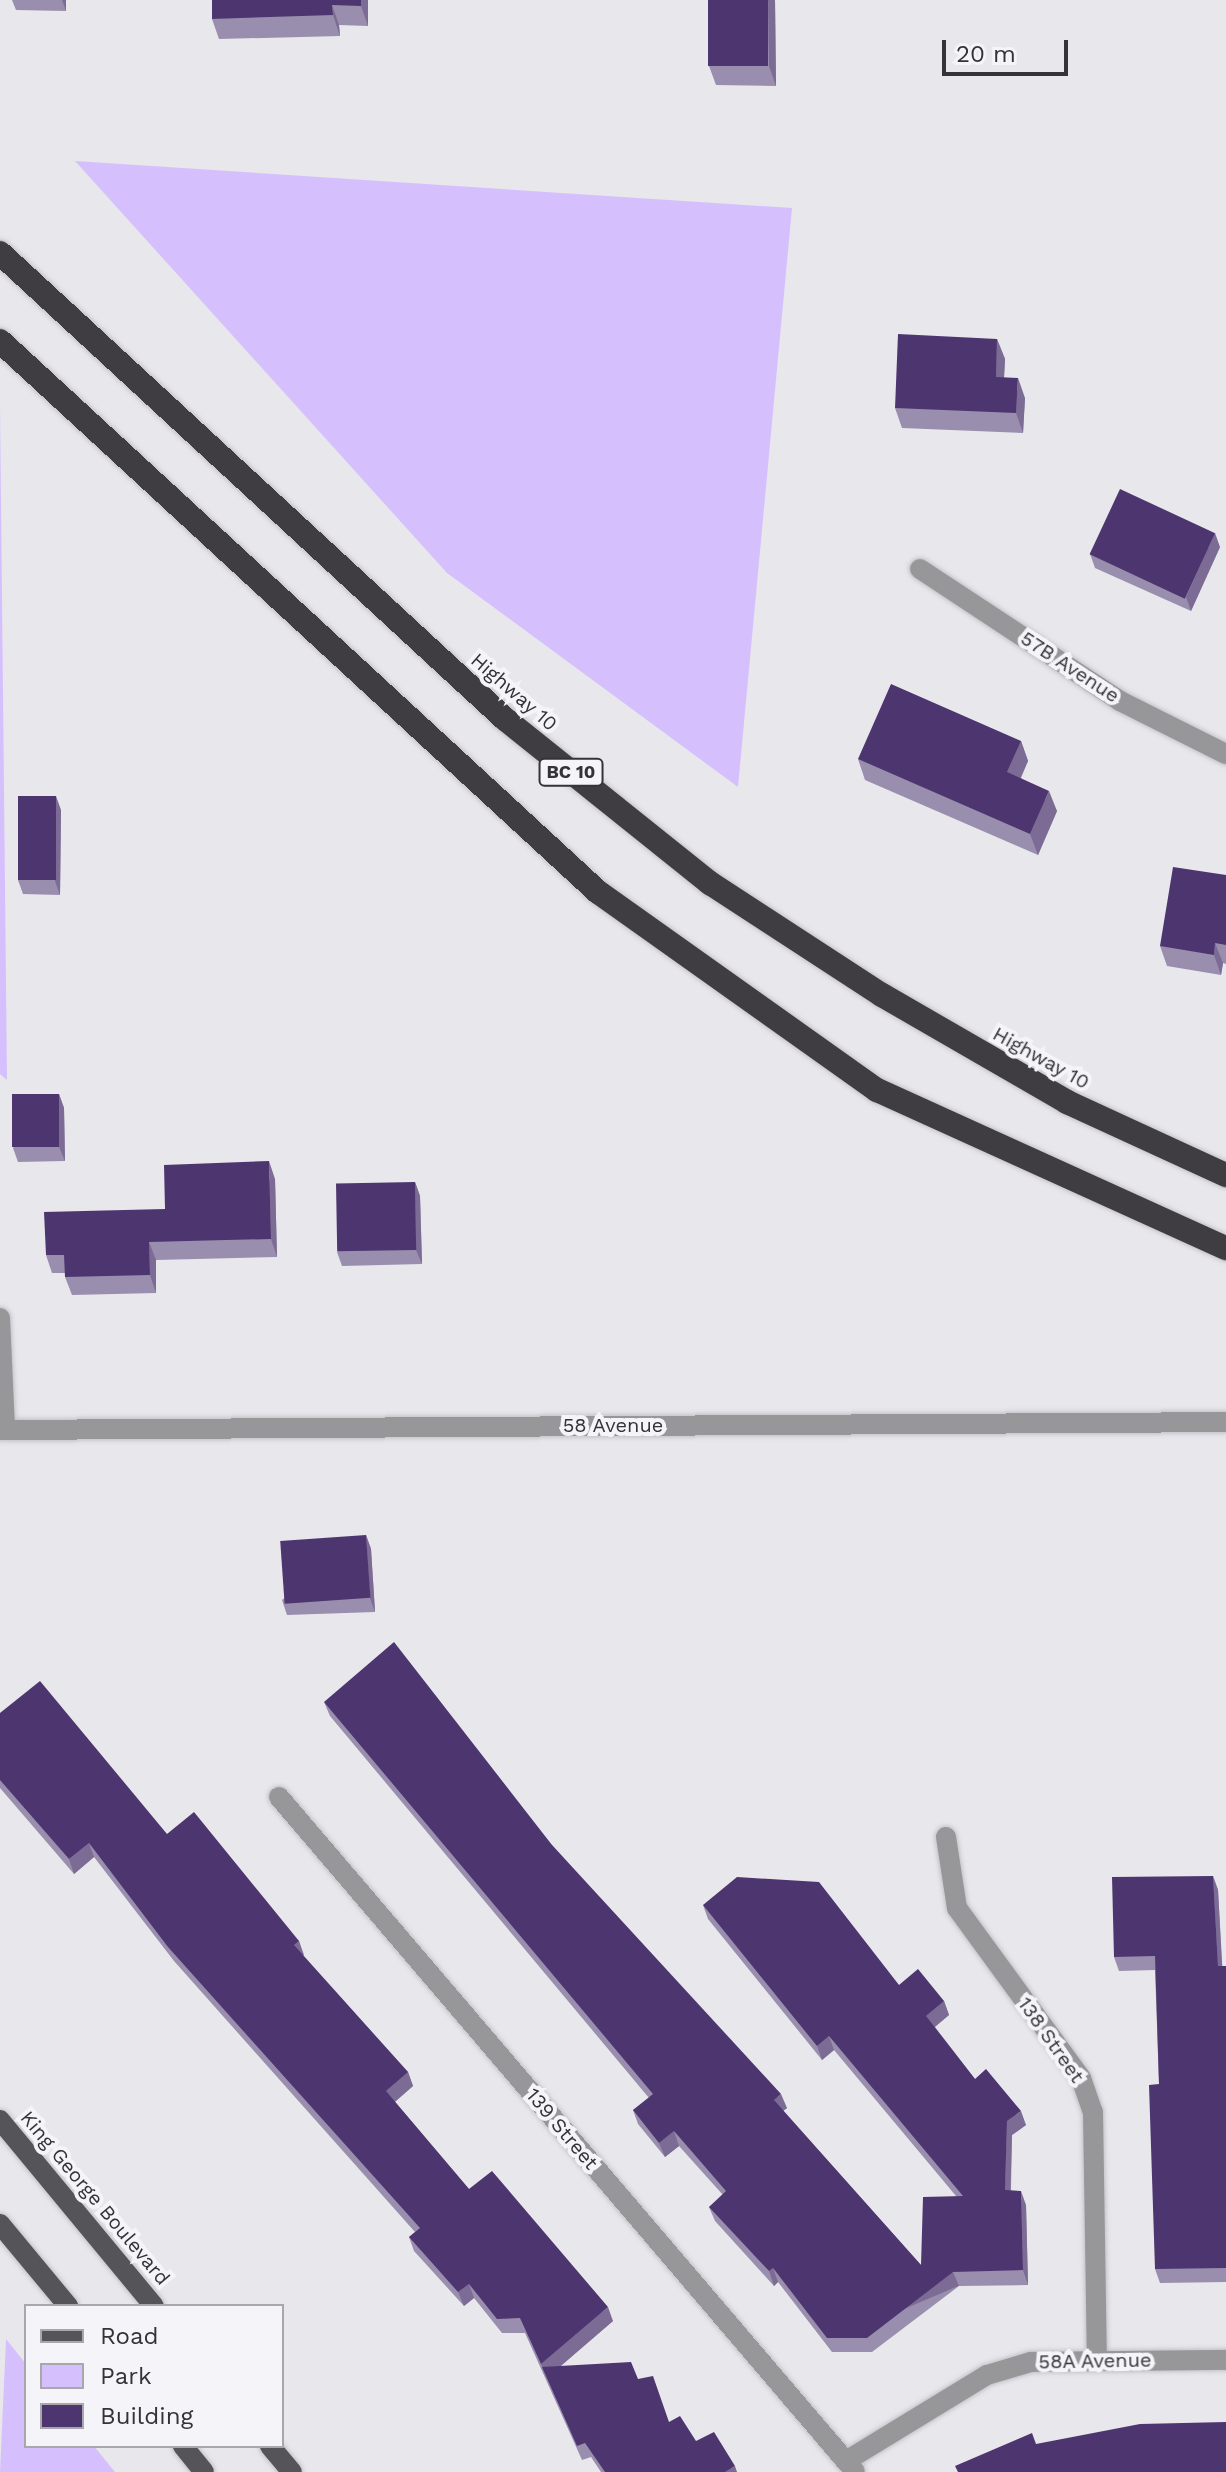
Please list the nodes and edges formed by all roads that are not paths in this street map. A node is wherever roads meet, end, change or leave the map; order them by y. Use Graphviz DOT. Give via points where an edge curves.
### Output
graph roads {
  1 [pos="0,253"];
  2 [pos="0,341"];
  3 [pos="920,569"];
  4 [pos="1226,754"];
  5 [pos="1226,1175"];
  6 [pos="1226,1248"];
  7 [pos="0,1318"];
  8 [pos="1226,1422"];
  9 [pos="3,1430"];
  10 [pos="279,1797"];
  11 [pos="946,1837"];
  12 [pos="0,2120"];
  13 [pos="0,2224"];
  14 [pos="66,2304"];
  15 [pos="152,2304"];
  16 [pos="1097,2359"];
  17 [pos="1226,2360"];
  18 [pos="185,2448"];
  19 [pos="272,2448"];
  20 [pos="850,2466"];
  21 [pos="204,2472"];
  22 [pos="292,2472"];
  1 -- 5 [label="highway, Highway 10 / BC 10" via="505,719 710,883 882,995 1067,1102"];
  2 -- 6 [label="highway" via="598,892 877,1090"];
  3 -- 4 [label="street, 57B Avenue" via="1120,701"];
  7 -- 9 [label="street"];
  8 -- 9 [label="street, 58 Avenue"];
  10 -- 20 [label="street, 139 Street"];
  11 -- 16 [label="street, 138 Street" via="957,1908 1081,2078 1093,2112"];
  12 -- 15 [label="main road, King George Boulevard"];
  13 -- 14 [label="main road"];
  16 -- 17 [label="street, 58A Avenue"];
  16 -- 20 [label="street, 58A Avenue" via="1031,2362 987,2375"];
  18 -- 21 [label="main road"];
  19 -- 22 [label="main road"];
}
